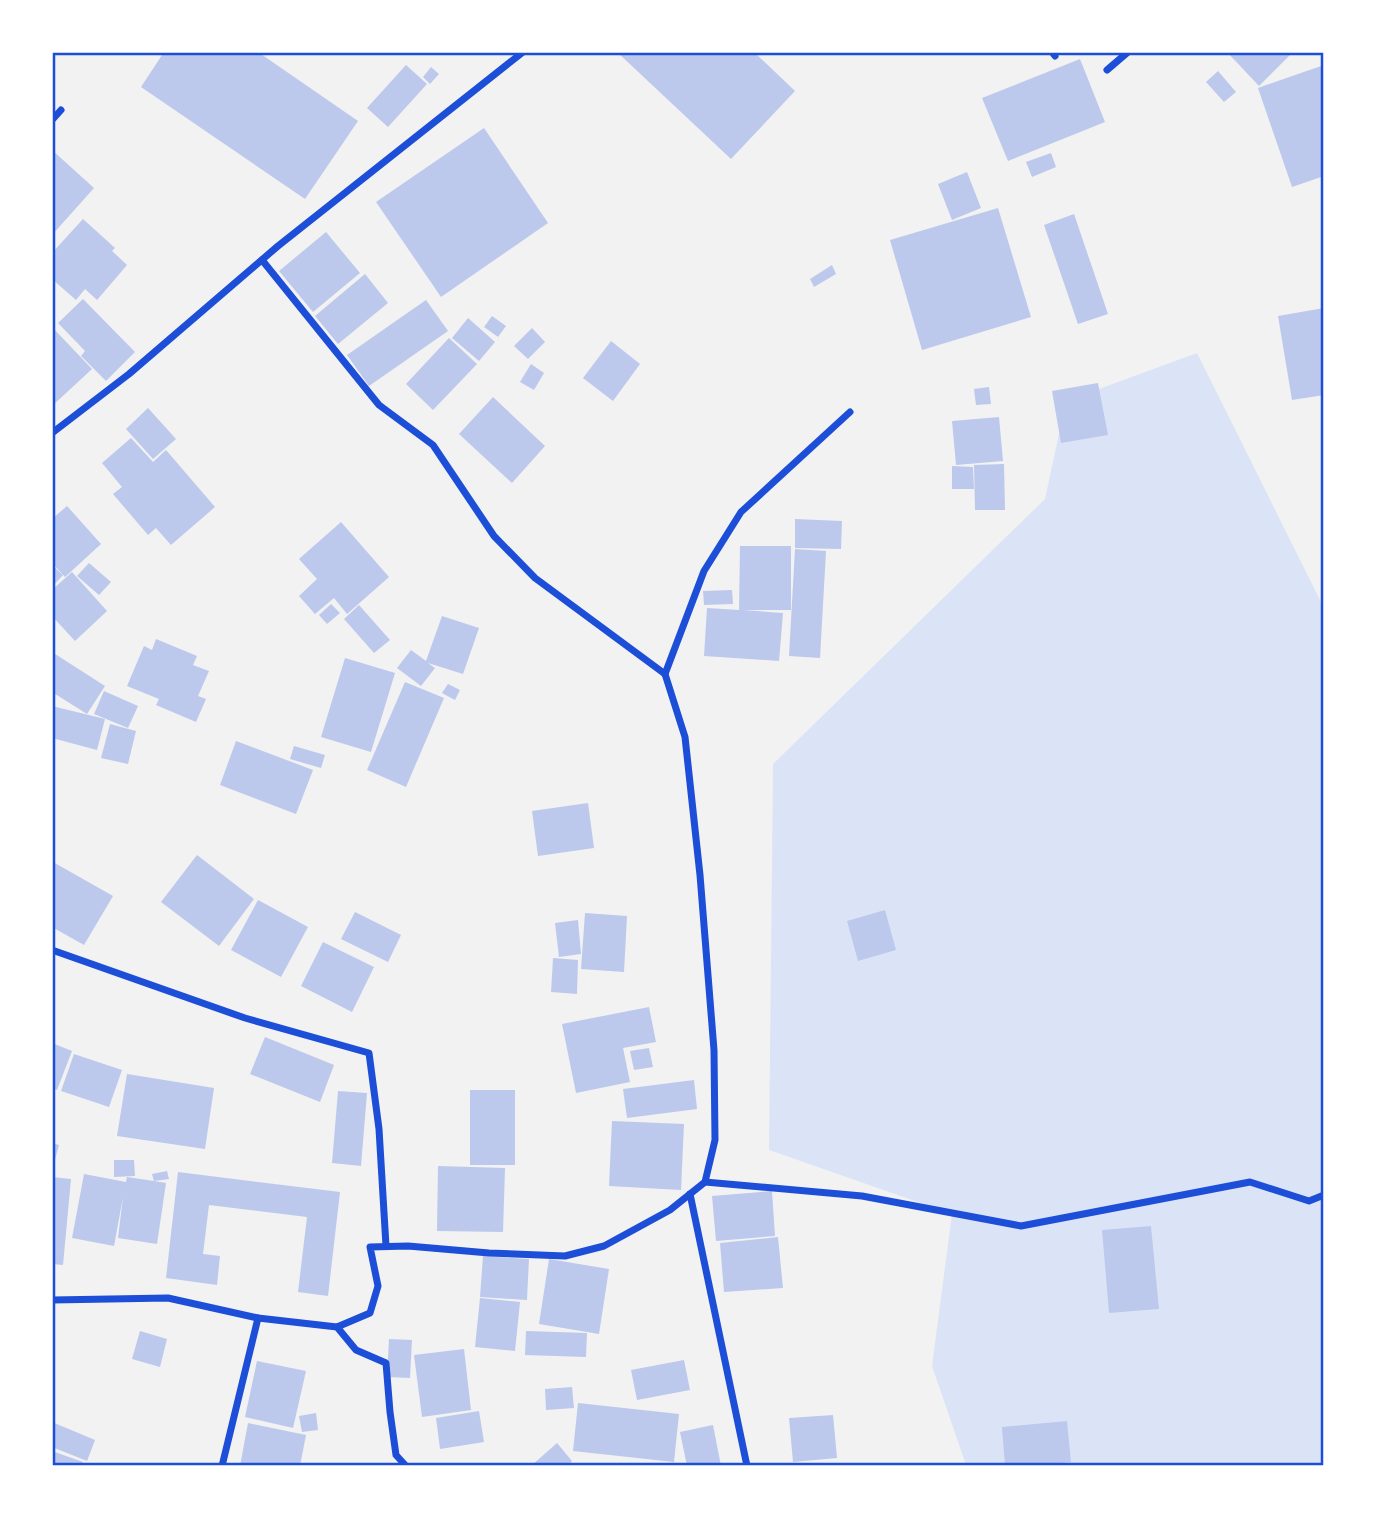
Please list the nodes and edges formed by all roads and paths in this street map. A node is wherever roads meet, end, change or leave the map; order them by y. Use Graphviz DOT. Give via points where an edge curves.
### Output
graph roads {
  1 [pos="523,52"];
  2 [pos="1128,52"];
  3 [pos="1107,70"];
  4 [pos="61,110"];
  5 [pos="52,120"];
  6 [pos="262,260"];
  7 [pos="849,412"];
  8 [pos="52,433"];
  9 [pos="665,674"];
  10 [pos="52,950"];
  11 [pos="705,1182"];
  12 [pos="690,1194"];
  13 [pos="1324,1195"];
  14 [pos="386,1246"];
  15 [pos="52,1300"];
  16 [pos="258,1318"];
  17 [pos="337,1327"];
  18 [pos="222,1465"];
  19 [pos="406,1465"];
  20 [pos="747,1465"];
  1 -- 6 [label="street"];
  2 -- 3 [label="street"];
  4 -- 5 [label="street"];
  6 -- 8 [label="street"];
  6 -- 9 [label="street" via="379,405 433,444 494,536 535,578"];
  7 -- 9 [label="street" via="741,512 704,571"];
  9 -- 11 [label="street" via="685,737 712,1023 715,1140"];
  10 -- 14 [label="street" via="245,1018 369,1053"];
  11 -- 12 [label="street"];
  11 -- 13 [label="street" via="862,1196 1021,1226 1250,1182 1309,1201"];
  12 -- 14 [label="street" via="604,1246 565,1256"];
  12 -- 20 [label="street"];
  14 -- 17 [label="street" via="370,1247 379,1286 370,1313"];
  15 -- 16 [label="street" via="168,1298"];
  16 -- 17 [label="street"];
  16 -- 18 [label="street"];
  17 -- 19 [label="street" via="356,1350 386,1363 396,1455"];
}
